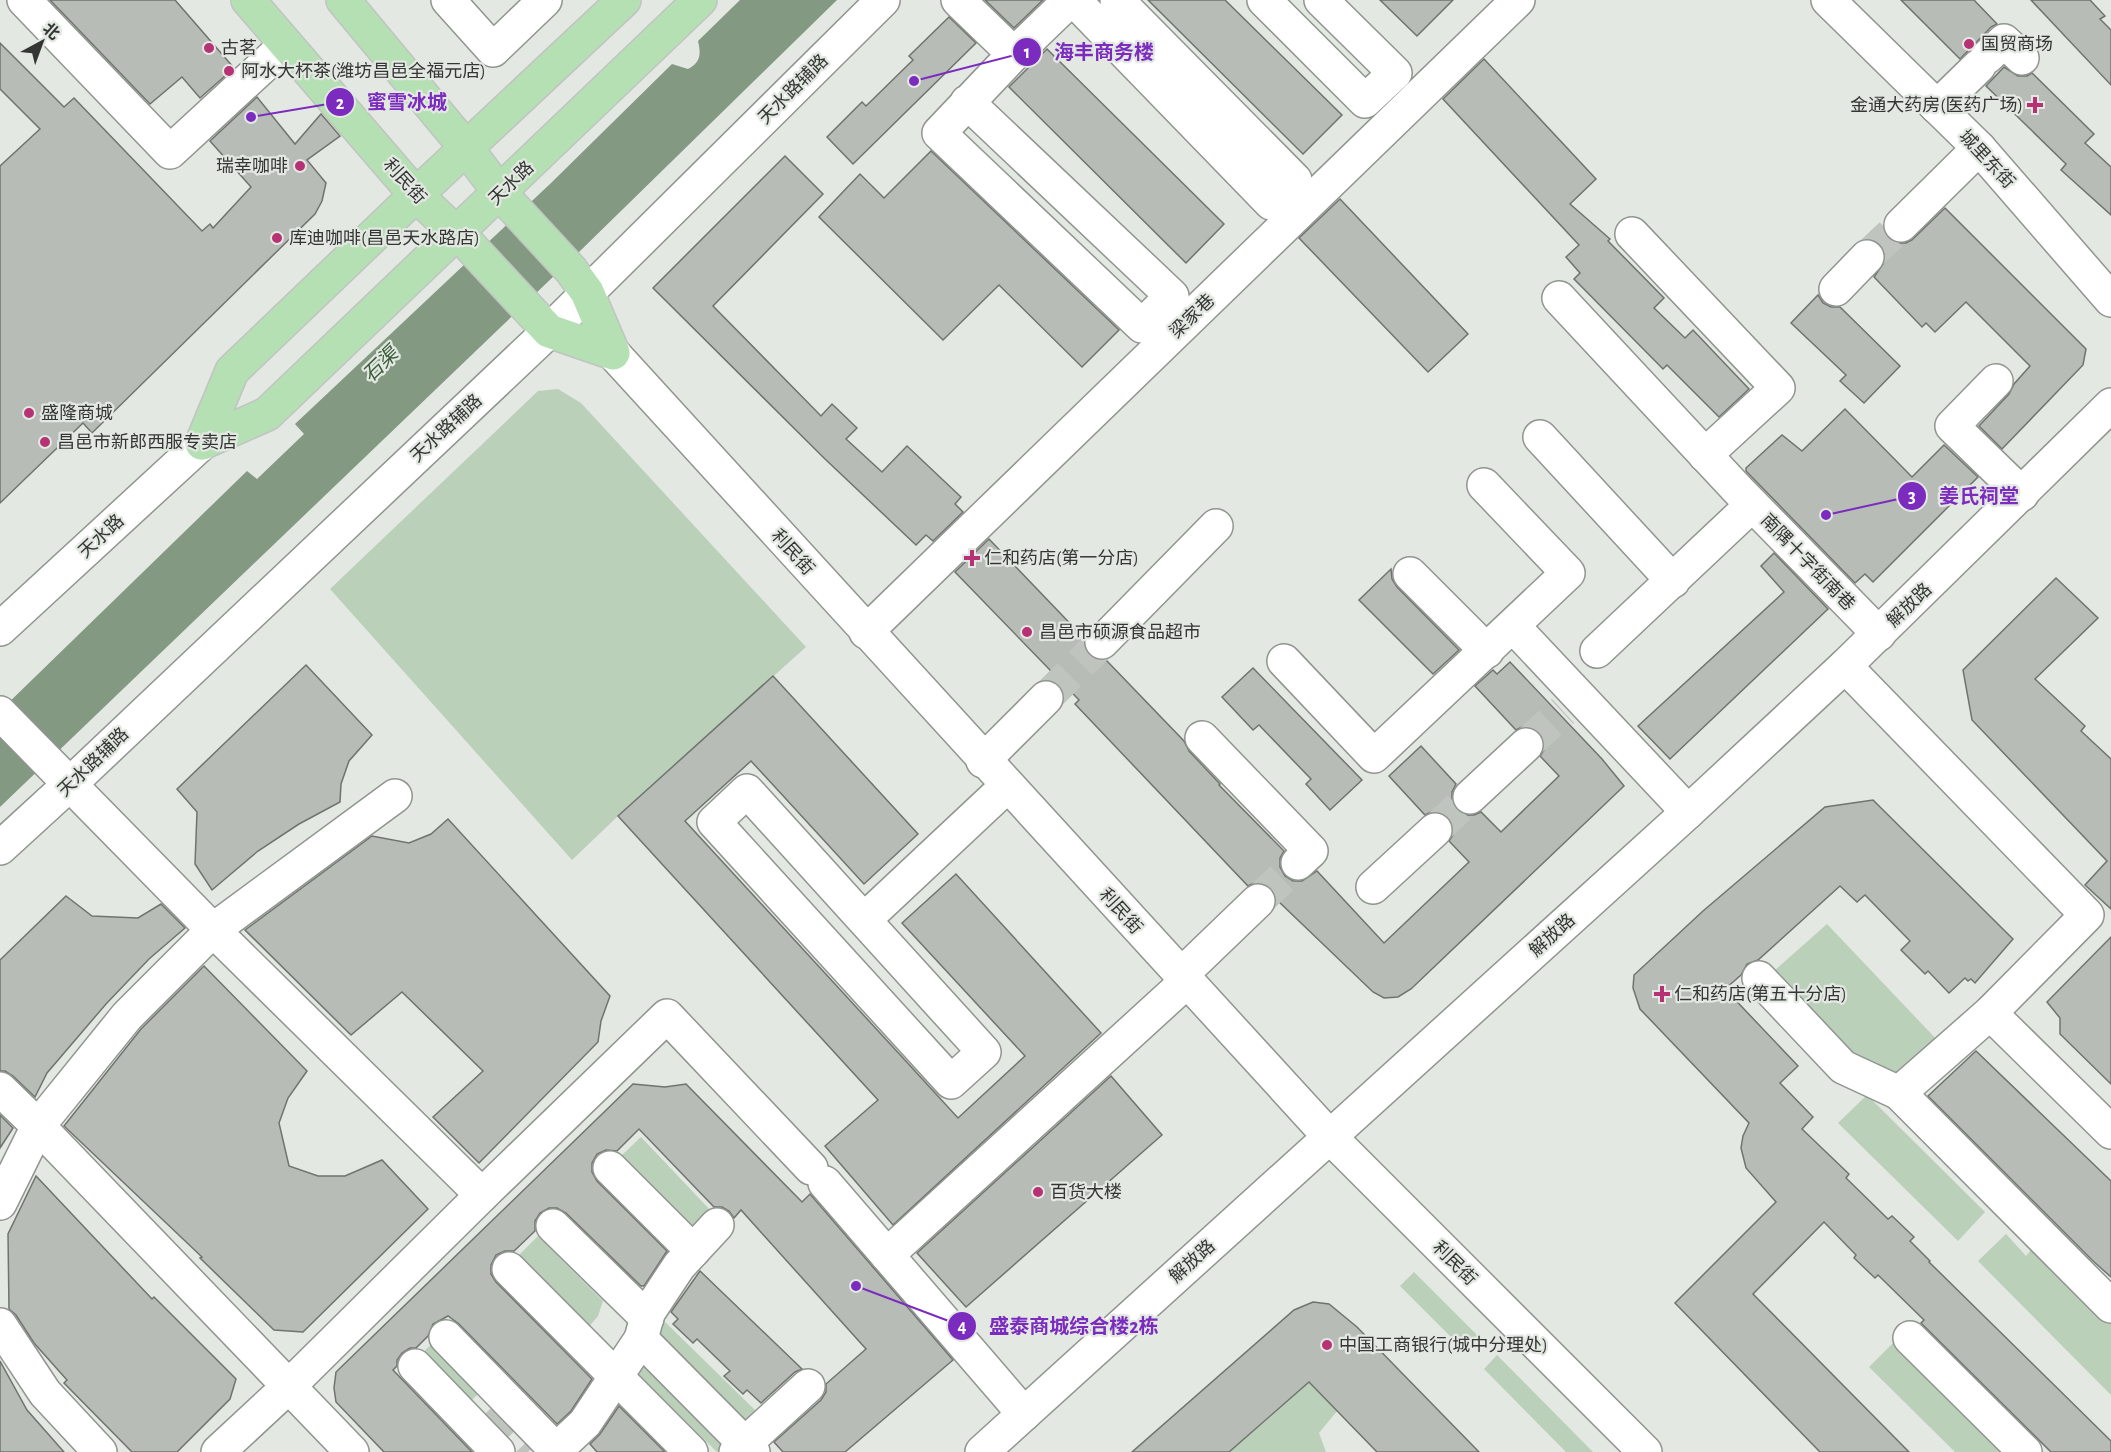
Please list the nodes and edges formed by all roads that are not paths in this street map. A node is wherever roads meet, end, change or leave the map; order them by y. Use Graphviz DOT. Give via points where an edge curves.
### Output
graph roads {
  1 [pos="24,0"];
  2 [pos="248,0"];
  3 [pos="343,0"];
  4 [pos="448,0"];
  5 [pos="545,0"];
  6 [pos="624,0"];
  7 [pos="700,0"];
  8 [pos="883,0"];
  9 [pos="958,0"];
  10 [pos="1072,0"];
  11 [pos="1117,0"];
  12 [pos="1264,0"];
  13 [pos="1321,0"];
  14 [pos="1518,0"];
  15 [pos="1832,1"];
  16 [pos="286,45"];
  17 [pos="1014,54"];
  18 [pos="2022,58"];
  19 [pos="967,102"];
  20 [pos="1937,107"];
  21 [pos="1979,148"];
  22 [pos="466,149"];
  23 [pos="416,195"];
  24 [pos="507,201"];
  25 [pos="1900,225"];
  26 [pos="1632,234"];
  27 [pos="463,240"];
  28 [pos="1868,257"];
  29 [pos="579,281"];
  30 [pos="1836,289"];
  31 [pos="1559,298"];
  32 [pos="2111,300"];
  33 [pos="540,321"];
  34 [pos="613,354"];
  35 [pos="1996,381"];
  36 [pos="2111,405"];
  37 [pos="1540,437"];
  38 [pos="202,443"];
  39 [pos="1705,454"];
  40 [pos="1484,485"];
  41 [pos="2022,494"];
  42 [pos="1745,497"];
  43 [pos="1216,526"];
  44 [pos="1410,574"];
  45 [pos="1672,581"];
  46 [pos="1514,626"];
  47 [pos="0,629"];
  48 [pos="866,632"];
  49 [pos="1879,634"];
  50 [pos="1102,642"];
  51 [pos="1487,651"];
  52 [pos="1597,651"];
  53 [pos="1284,661"];
  54 [pos="1845,666"];
  55 [pos="1046,698"];
  56 [pos="0,713"];
  57 [pos="1202,738"];
  58 [pos="1526,745"];
  59 [pos="983,761"];
  60 [pos="63,776"];
  61 [pos="1007,786"];
  62 [pos="394,796"];
  63 [pos="1470,797"];
  64 [pos="1688,812"];
  65 [pos="1435,830"];
  66 [pos="0,848"];
  67 [pos="1298,863"];
  68 [pos="1373,887"];
  69 [pos="1258,901"];
  70 [pos="864,920"];
  71 [pos="213,930"];
  72 [pos="1759,978"];
  73 [pos="1183,979"];
  74 [pos="1990,1013"];
  75 [pos="0,1089"];
  76 [pos="1899,1093"];
  77 [pos="38,1126"];
  78 [pos="2111,1132"];
  79 [pos="1329,1136"];
  80 [pos="610,1168"];
  81 [pos="482,1195"];
  82 [pos="0,1203"];
  83 [pos="717,1225"];
  84 [pos="553,1226"];
  85 [pos="693,1251"];
  86 [pos="887,1255"];
  87 [pos="509,1269"];
  88 [pos="2111,1306"];
  89 [pos="0,1325"];
  90 [pos="644,1328"];
  91 [pos="446,1337"];
  92 [pos="1910,1338"];
  93 [pos="415,1366"];
  94 [pos="616,1375"];
  95 [pos="808,1386"];
  96 [pos="288,1387"];
  97 [pos="1024,1414"];
  98 [pos="745,1449"];
  99 [pos="555,1451"];
  100 [pos="100,1452"];
  101 [pos="218,1452"];
  102 [pos="352,1452"];
  103 [pos="498,1452"];
  104 [pos="691,1452"];
  105 [pos="982,1452"];
  106 [pos="1645,1452"];
  107 [pos="2025,1452"];
  1 -- 16 [label="street" via="170,152"];
  2 -- 16 [label="main road, 利民街"];
  3 -- 22 [label="main road, 利民街"];
  4 -- 5 [label="street" via="493,50"];
  6 -- 22 [label="main road, 天水路"];
  7 -- 24 [label="main road, 天水路"];
  8 -- 29 [label="street, 天水路辅路"];
  9 -- 17 [label="street"];
  10 -- 11 [label="street" via="1271,203 1294,180"];
  10 -- 17 [label="street"];
  12 -- 13 [label="street" via="1365,101 1395,73"];
  14 -- 48 [label="street, 梁家巷"];
  15 -- 20 [label="street, 城里东街"];
  16 -- 23 [label="main road, 利民街"];
  17 -- 19 [label="street"];
  18 -- 20 [label="street" via="2004,41"];
  19 -- 19 [label="street" via="939,133 1142,326 1172,296"];
  20 -- 21 [label="street, 城里东街"];
  21 -- 25 [label="street"];
  21 -- 32 [label="street, 城里东街"];
  22 -- 23 [label="main road, 天水路"];
  22 -- 24 [label="main road, 利民街"];
  23 -- 27 [label="main road, 利民街"];
  23 -- 38 [label="main road, 天水路" via="232,371"];
  24 -- 27 [label="main road, 天水路"];
  24 -- 29 [label="main road, 利民街"];
  26 -- 39 [label="street" via="1778,388"];
  27 -- 33 [label="main road, 利民街"];
  27 -- 38 [label="main road, 天水路" via="267,414"];
  28 -- 30 [label="street"];
  29 -- 33 [label="street, 天水路辅路"];
  29 -- 34 [label="main road, 利民街"];
  31 -- 39 [label="street, 南隅十字街南巷"];
  33 -- 34 [label="main road, 利民街"];
  33 -- 60 [label="street, 天水路辅路"];
  34 -- 48 [label="street, 利民街"];
  35 -- 41 [label="street" via="1952,426"];
  36 -- 41 [label="street, 解放路"];
  37 -- 45 [label="street"];
  38 -- 47 [label="street, 天水路"];
  39 -- 42 [label="street, 南隅十字街南巷"];
  40 -- 46 [label="street" via="1568,573"];
  41 -- 49 [label="street, 解放路"];
  42 -- 45 [label="street"];
  42 -- 49 [label="street, 南隅十字街南巷"];
  43 -- 50 [label="street"];
  44 -- 51 [label="street"];
  45 -- 52 [label="street"];
  46 -- 51 [label="street"];
  46 -- 64 [label="street" via="1571,703"];
  48 -- 59 [label="street, 利民街"];
  49 -- 54 [label="street, 解放路"];
  51 -- 53 [label="street" via="1374,756"];
  54 -- 64 [label="street, 解放路"];
  54 -- 74 [label="street" via="2087,915"];
  55 -- 59 [label="street"];
  56 -- 60 [label="street"];
  57 -- 67 [label="street" via="1311,851"];
  58 -- 63 [label="street"];
  59 -- 61 [label="street, 利民街"];
  60 -- 66 [label="street, 天水路辅路"];
  60 -- 71 [label="street"];
  61 -- 70 [label="street"];
  61 -- 73 [label="street, 利民街"];
  62 -- 71 [label="street"];
  64 -- 79 [label="street, 解放路"];
  65 -- 68 [label="street"];
  69 -- 73 [label="street"];
  70 -- 70 [label="street" via="747,791 714,822 951,1082 984,1052"];
  71 -- 77 [label="street" via="127,1016"];
  71 -- 81 [label="street"];
  72 -- 76 [label="street" via="1843,1067"];
  73 -- 79 [label="street, 利民街"];
  73 -- 86 [label="street"];
  74 -- 76 [label="street"];
  74 -- 78 [label="street"];
  75 -- 77 [label="street"];
  76 -- 88 [label="street"];
  77 -- 82 [label="street"];
  77 -- 96 [label="street"];
  79 -- 97 [label="street, 解放路"];
  79 -- 106 [label="street, 利民街"];
  80 -- 85 [label="street"];
  81 -- 86 [label="street" via="668,1016 818,1175"];
  81 -- 96 [label="street"];
  83 -- 85 [label="street"];
  84 -- 90 [label="street"];
  85 -- 90 [label="street"];
  86 -- 97 [label="street"];
  87 -- 94 [label="street"];
  89 -- 100 [label="street" via="45,1392"];
  90 -- 94 [label="street"];
  90 -- 98 [label="street"];
  91 -- 99 [label="street"];
  92 -- 107 [label="street"];
  93 -- 103 [label="street"];
  94 -- 99 [label="street" via="585,1423"];
  94 -- 104 [label="street"];
  95 -- 98 [label="street"];
  96 -- 101 [label="street"];
  96 -- 102 [label="street"];
  97 -- 105 [label="street, 解放路"];
}
